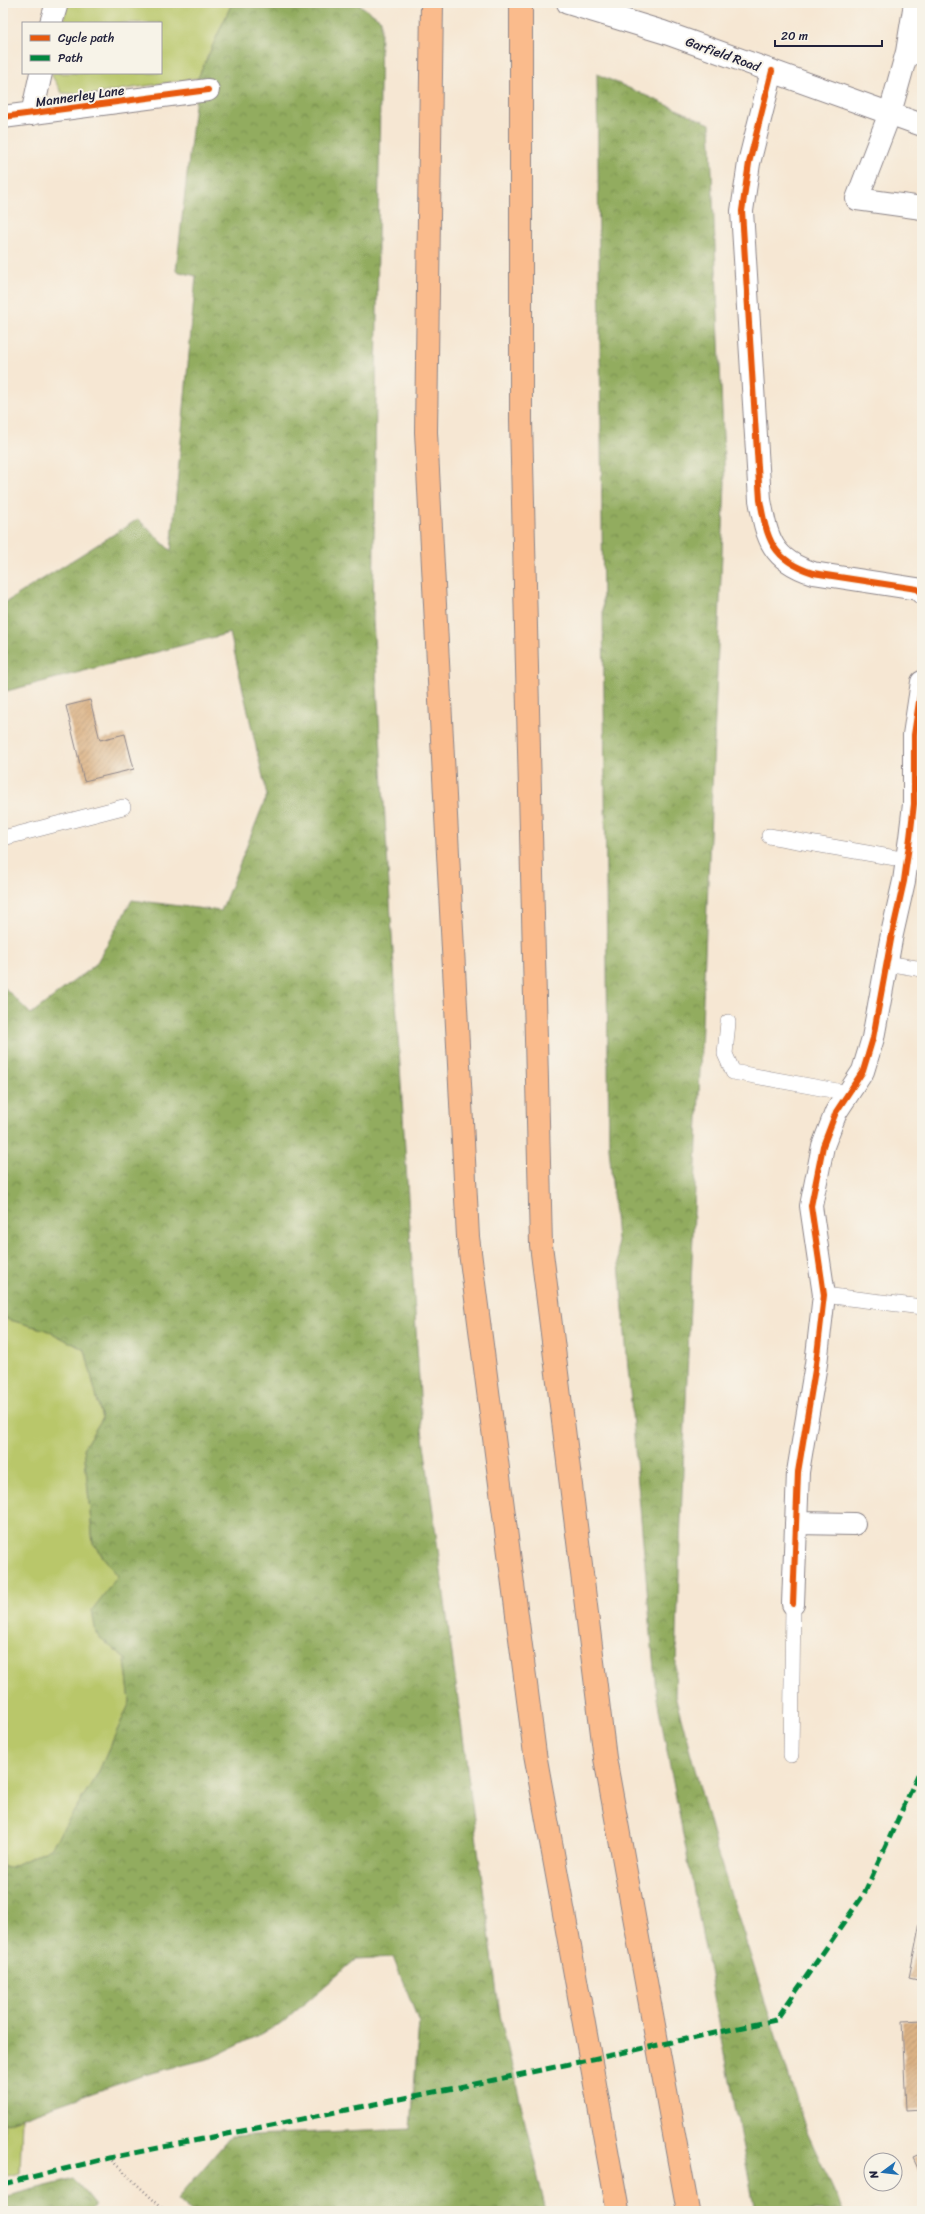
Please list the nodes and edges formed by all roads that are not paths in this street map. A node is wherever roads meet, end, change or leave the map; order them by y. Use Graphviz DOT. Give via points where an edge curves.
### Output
graph roads {
  1 [pos="57,3"];
  2 [pos="432,3"];
  3 [pos="521,3"];
  4 [pos="568,3"];
  5 [pos="915,3"];
  6 [pos="52,22"];
  7 [pos="915,55"];
  8 [pos="772,71"];
  9 [pos="40,74"];
  10 [pos="208,90"];
  11 [pos="890,113"];
  12 [pos="32,114"];
  13 [pos="3,117"];
  14 [pos="922,125"];
  15 [pos="922,208"];
  16 [pos="922,593"];
  17 [pos="922,682"];
  18 [pos="123,807"];
  19 [pos="769,836"];
  20 [pos="3,838"];
  21 [pos="907,860"];
  22 [pos="886,963"];
  23 [pos="922,970"];
  24 [pos="728,1022"];
  25 [pos="848,1094"];
  26 [pos="824,1295"];
  27 [pos="922,1307"];
  28 [pos="796,1523"];
  29 [pos="854,1524"];
  30 [pos="793,1604"];
  31 [pos="791,1755"];
  32 [pos="618,2211"];
  33 [pos="688,2211"];
  1 -- 6 [label="street"];
  2 -- 32 [label="highway" via="426,432 468,1237 535,1754"];
  3 -- 33 [label="highway" via="521,420 541,1245 605,1758"];
  4 -- 8 [label="street, Garfield Road" via="663,32"];
  5 -- 7 [label="street"];
  7 -- 11 [label="street"];
  8 -- 11 [label="street, Garfield Road"];
  8 -- 16 [label="street" via="749,163 742,211 760,500 765,530 773,548 797,568 813,573 917,589"];
  9 -- 12 [label="street, Mannerley Lane"];
  10 -- 12 [label="street, Mannerley Lane"];
  11 -- 14 [label="street, Garfield Road"];
  11 -- 15 [label="street" via="857,199"];
  12 -- 13 [label="street, Mannerley Lane"];
  17 -- 21 [label="street" via="914,736 914,804"];
  18 -- 20 [label="lane"];
  19 -- 21 [label="lane"];
  21 -- 22 [label="street"];
  22 -- 23 [label="lane"];
  22 -- 25 [label="street" via="873,1038 863,1071"];
  24 -- 25 [label="lane" via="725,1054 734,1072"];
  25 -- 26 [label="street" via="836,1112 823,1146 811,1206"];
  26 -- 27 [label="lane"];
  26 -- 28 [label="street" via="816,1364 798,1472"];
  28 -- 29 [label="street"];
  28 -- 30 [label="street"];
  30 -- 31 [label="lane"];
}
